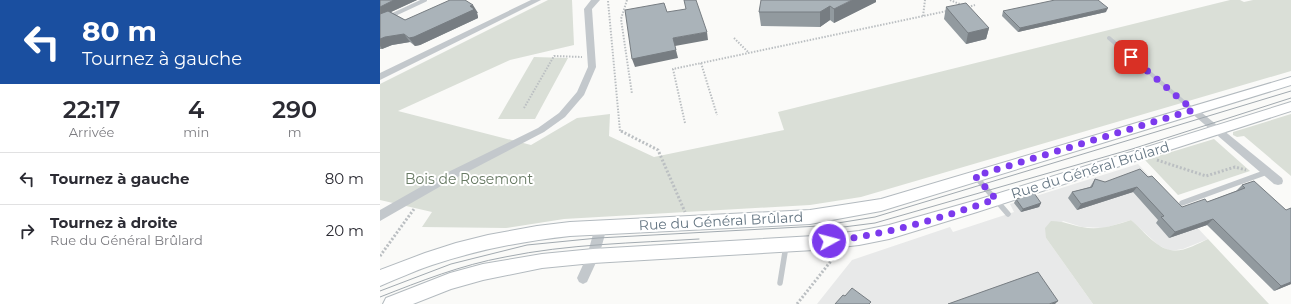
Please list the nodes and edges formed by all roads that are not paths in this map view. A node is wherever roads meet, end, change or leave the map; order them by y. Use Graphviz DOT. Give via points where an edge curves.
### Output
graph roads {
  1 [pos="425,0"];
  2 [pos="537,0"];
  3 [pos="596,0"];
  4 [pos="380,21"];
  5 [pos="1109,38"];
  6 [pos="381,77"];
  7 [pos="1291,81"];
  8 [pos="1291,106"];
  9 [pos="1193,110"];
  10 [pos="1216,130"];
  11 [pos="1264,173"];
  12 [pos="975,176"];
  13 [pos="1278,181"];
  14 [pos="996,199"];
  15 [pos="1182,203"];
  16 [pos="1008,214"];
  17 [pos="380,216"];
  18 [pos="601,227"];
  19 [pos="786,245"];
  20 [pos="593,256"];
  21 [pos="380,278"];
  22 [pos="583,278"];
  23 [pos="780,283"];
  24 [pos="392,304"];
  1 -- 4 [label="lane"];
  2 -- 6 [label="street"];
  3 -- 17 [label="street" via="588,9 592,67 582,93 562,115 541,130 444,179"];
  5 -- 9 [label="lane"];
  7 -- 9 [label="main road, Rue du Général Brûlard"];
  8 -- 10 [label="main road, Rue du Général Brûlard"];
  9 -- 10 [label="street"];
  9 -- 12 [label="main road, Rue du Général Brûlard"];
  10 -- 11 [label="street"];
  10 -- 14 [label="main road, Rue du Général Brûlard"];
  11 -- 13 [label="street"];
  11 -- 15 [label="lane"];
  12 -- 14 [label="lane"];
  12 -- 18 [label="main road, Rue du Général Brûlard" via="881,205 810,216"];
  14 -- 16 [label="lane"];
  14 -- 19 [label="main road, Rue du Général Brûlard" via="881,233 851,239"];
  18 -- 20 [label="street"];
  18 -- 21 [label="main road, Rue du Général Brûlard" via="538,232 485,242 440,255"];
  19 -- 20 [label="main road, Rue du Général Brûlard"];
  19 -- 23 [label="lane"];
  20 -- 22 [label="street"];
  20 -- 24 [label="main road, Rue du Général Brûlard" via="542,261 482,272 450,281"];
}
